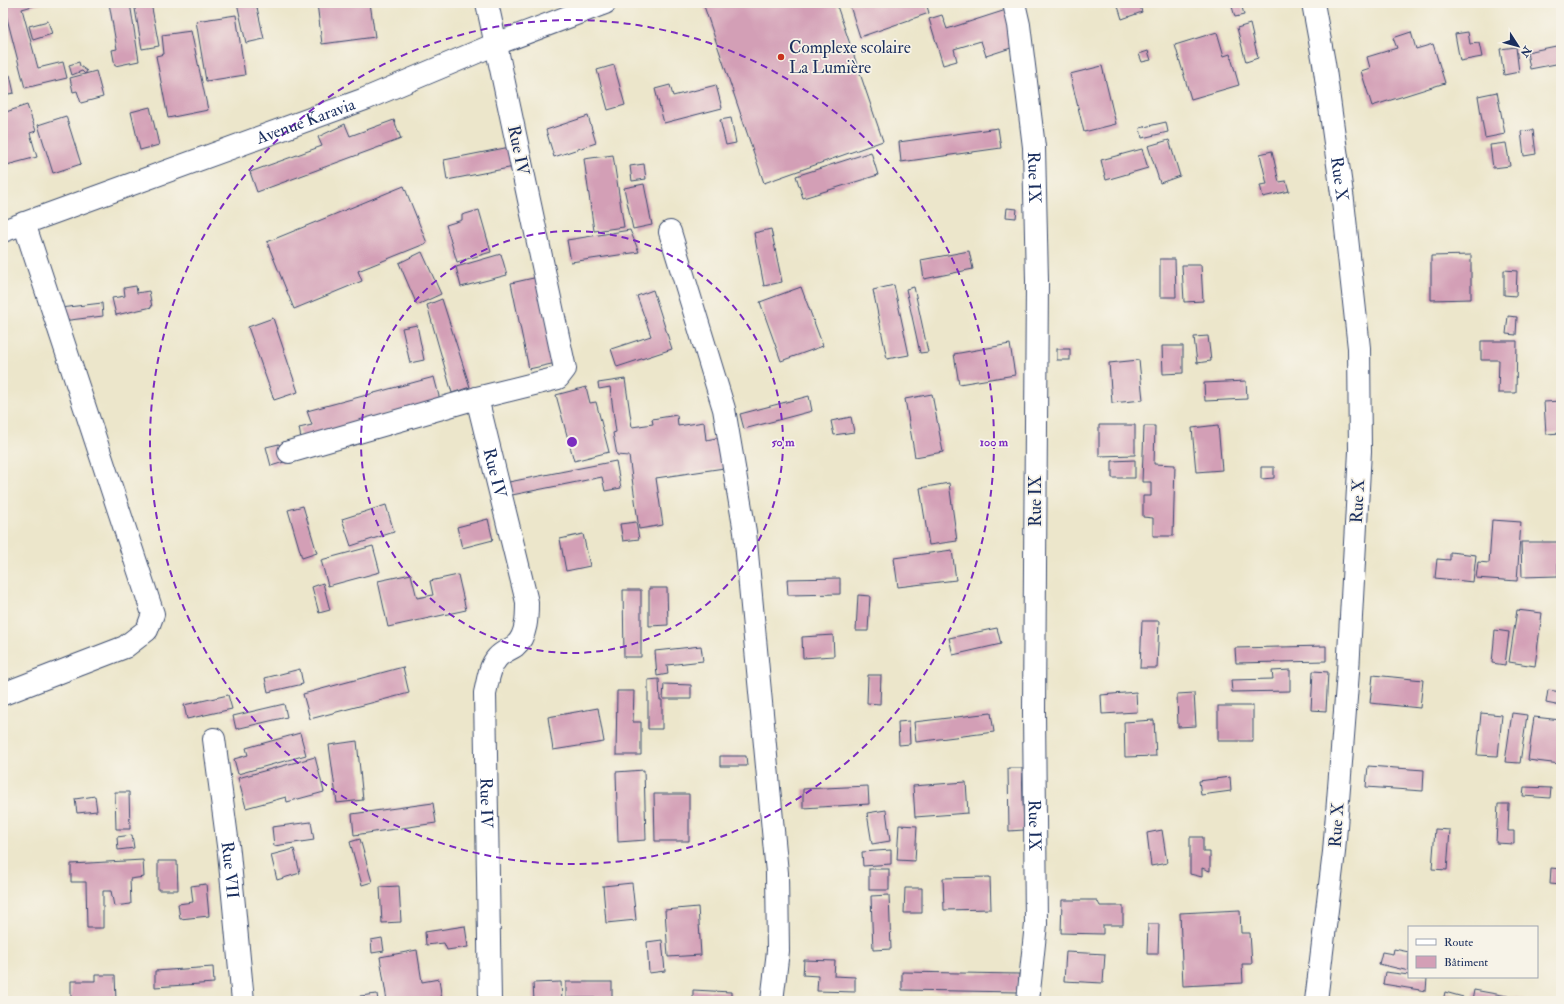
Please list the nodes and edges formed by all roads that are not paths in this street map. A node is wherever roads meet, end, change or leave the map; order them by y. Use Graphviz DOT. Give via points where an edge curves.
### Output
graph roads {
  1 [pos="487,3"];
  2 [pos="605,3"];
  3 [pos="1014,3"];
  4 [pos="1313,3"];
  5 [pos="496,44"];
  6 [pos="24,223"];
  7 [pos="3,231"];
  8 [pos="670,232"];
  9 [pos="477,398"];
  10 [pos="289,452"];
  11 [pos="3,694"];
  12 [pos="214,739"];
  13 [pos="243,1001"];
  14 [pos="490,1001"];
  15 [pos="772,1001"];
  16 [pos="1028,1001"];
  17 [pos="1316,1001"];
  1 -- 5 [label="street, Rue IV"];
  2 -- 5 [label="street, Avenue Karavia"];
  3 -- 16 [label="street, Rue IX" via="1034,147 1037,282 1034,703 1036,924"];
  4 -- 17 [label="street, Rue X" via="1342,194 1359,348 1360,451 1348,672 1334,852"];
  5 -- 6 [label="street, Avenue Karavia" via="365,99"];
  5 -- 9 [label="street, Rue IV" via="565,369 558,378"];
  6 -- 7 [label="street, Avenue Karavia"];
  6 -- 11 [label="street" via="153,614 147,630 125,647"];
  8 -- 15 [label="street" via="724,409 745,532 778,873 778,951"];
  9 -- 10 [label="street"];
  9 -- 14 [label="street, Rue IV" via="526,602 525,627 521,637 516,645 497,658 489,673 485,693"];
  12 -- 13 [label="street, Rue VII" via="229,853"];
}
